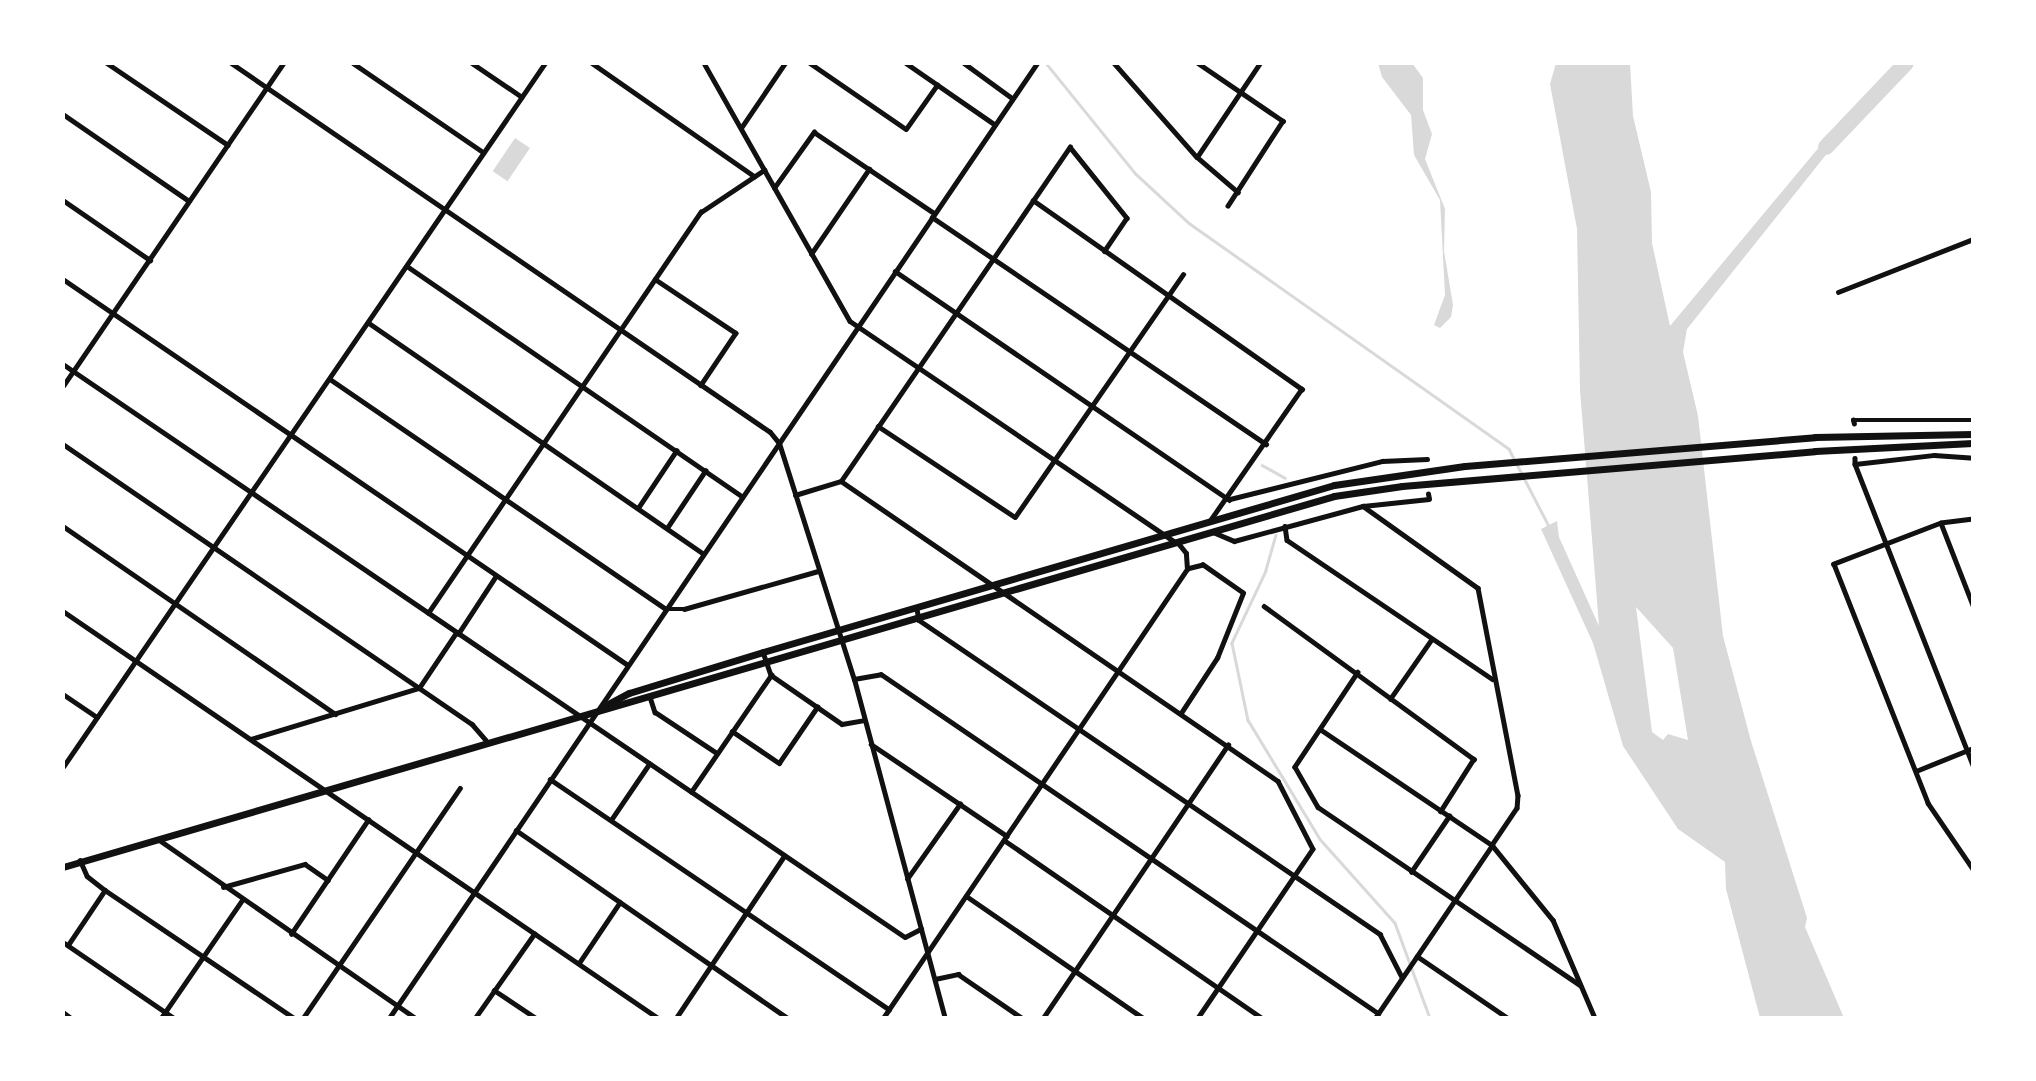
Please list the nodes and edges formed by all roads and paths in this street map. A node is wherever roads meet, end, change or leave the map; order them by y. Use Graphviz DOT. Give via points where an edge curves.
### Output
graph roads {
  1 [pos="107,63"];
  2 [pos="231,63"];
  3 [pos="283,63"];
  4 [pos="353,63"];
  5 [pos="472,63"];
  6 [pos="545,63"];
  7 [pos="592,63"];
  8 [pos="704,63"];
  9 [pos="785,63"];
  10 [pos="810,63"];
  11 [pos="906,63"];
  12 [pos="964,63"];
  13 [pos="1037,63"];
  14 [pos="1114,63"];
  15 [pos="1198,63"];
  16 [pos="1259,63"];
  17 [pos="937,85"];
  18 [pos="267,88"];
  19 [pos="1240,92"];
  20 [pos="522,97"];
  21 [pos="1012,98"];
  22 [pos="63,114"];
  23 [pos="994,124"];
  24 [pos="741,128"];
  25 [pos="228,145"];
  26 [pos="483,152"];
  27 [pos="1197,157"];
  28 [pos="869,169"];
  29 [pos="764,170"];
  30 [pos="754,176"];
  31 [pos="774,188"];
  32 [pos="1238,192"];
  33 [pos="63,200"];
  34 [pos="1033,200"];
  35 [pos="190,201"];
  36 [pos="1228,206"];
  37 [pos="445,209"];
  38 [pos="933,215"];
  39 [pos="1973,239"];
  40 [pos="1105,251"];
  41 [pos="811,254"];
  42 [pos="993,258"];
  43 [pos="150,260"];
  44 [pos="407,267"];
  45 [pos="895,271"];
  46 [pos="1183,274"];
  47 [pos="63,279"];
  48 [pos="655,279"];
  49 [pos="1838,292"];
  50 [pos="1169,295"];
  51 [pos="956,312"];
  52 [pos="114,313"];
  53 [pos="369,323"];
  54 [pos="857,327"];
  55 [pos="620,330"];
  56 [pos="1130,351"];
  57 [pos="63,364"];
  58 [pos="919,367"];
  59 [pos="74,371"];
  60 [pos="330,379"];
  61 [pos="701,385"];
  62 [pos="63,386"];
  63 [pos="582,387"];
  64 [pos="1093,405"];
  65 [pos="1973,421"];
  66 [pos="1854,424"];
  67 [pos="878,426"];
  68 [pos="1973,434"];
  69 [pos="292,436"];
  70 [pos="544,443"];
  71 [pos="779,443"];
  72 [pos="1973,443"];
  73 [pos="63,444"];
  74 [pos="1266,444"];
  75 [pos="676,451"];
  76 [pos="1427,458"];
  77 [pos="1973,458"];
  78 [pos="1055,462"];
  79 [pos="705,471"];
  80 [pos="841,481"];
  81 [pos="253,493"];
  82 [pos="742,496"];
  83 [pos="795,496"];
  84 [pos="1429,496"];
  85 [pos="506,499"];
  86 [pos="1229,500"];
  87 [pos="1363,506"];
  88 [pos="638,508"];
  89 [pos="1973,519"];
  90 [pos="1209,523"];
  91 [pos="1941,523"];
  92 [pos="63,526"];
  93 [pos="1285,526"];
  94 [pos="667,528"];
  95 [pos="1213,531"];
  96 [pos="1163,536"];
  97 [pos="1177,542"];
  98 [pos="1887,542"];
  99 [pos="215,548"];
  100 [pos="704,553"];
  101 [pos="467,556"];
  102 [pos="1187,569"];
  103 [pos="818,570"];
  104 [pos="496,576"];
  105 [pos="995,585"];
  106 [pos="1007,594"];
  107 [pos="177,604"];
  108 [pos="1973,605"];
  109 [pos="1264,606"];
  110 [pos="666,608"];
  111 [pos="917,609"];
  112 [pos="63,611"];
  113 [pos="428,613"];
  114 [pos="919,620"];
  115 [pos="838,632"];
  116 [pos="457,634"];
  117 [pos="1431,639"];
  118 [pos="842,643"];
  119 [pos="763,652"];
  120 [pos="136,661"];
  121 [pos="767,662"];
  122 [pos="628,665"];
  123 [pos="1119,671"];
  124 [pos="1358,672"];
  125 [pos="771,675"];
  126 [pos="854,679"];
  127 [pos="1493,680"];
  128 [pos="419,688"];
  129 [pos="63,694"];
  130 [pos="650,697"];
  131 [pos="1391,699"];
  132 [pos="817,707"];
  133 [pos="597,710"];
  134 [pos="1181,713"];
  135 [pos="336,714"];
  136 [pos="576,715"];
  137 [pos="97,717"];
  138 [pos="864,720"];
  139 [pos="588,723"];
  140 [pos="1081,727"];
  141 [pos="1320,729"];
  142 [pos="732,731"];
  143 [pos="251,739"];
  144 [pos="486,740"];
  145 [pos="870,744"];
  146 [pos="1228,745"];
  147 [pos="1970,749"];
  148 [pos="717,753"];
  149 [pos="649,764"];
  150 [pos="1973,765"];
  151 [pos="63,766"];
  152 [pos="1916,771"];
  153 [pos="550,779"];
  154 [pos="1042,783"];
  155 [pos="460,788"];
  156 [pos="324,789"];
  157 [pos="691,792"];
  158 [pos="1188,803"];
  159 [pos="960,804"];
  160 [pos="1441,811"];
  161 [pos="1449,816"];
  162 [pos="368,820"];
  163 [pos="611,820"];
  164 [pos="516,831"];
  165 [pos="156,838"];
  166 [pos="1005,838"];
  167 [pos="1492,845"];
  168 [pos="416,852"];
  169 [pos="784,856"];
  170 [pos="1150,858"];
  171 [pos="80,860"];
  172 [pos="63,867"];
  173 [pos="1973,869"];
  174 [pos="1411,872"];
  175 [pos="1295,876"];
  176 [pos="907,879"];
  177 [pos="328,880"];
  178 [pos="223,887"];
  179 [pos="105,890"];
  180 [pos="474,893"];
  181 [pos="965,896"];
  182 [pos="242,900"];
  183 [pos="1454,901"];
  184 [pos="620,902"];
  185 [pos="747,913"];
  186 [pos="1113,915"];
  187 [pos="921,929"];
  188 [pos="1257,931"];
  189 [pos="291,934"];
  190 [pos="534,934"];
  191 [pos="66,944"];
  192 [pos="928,953"];
  193 [pos="203,956"];
  194 [pos="1415,958"];
  195 [pos="579,963"];
  196 [pos="711,965"];
  197 [pos="340,966"];
  198 [pos="1074,971"];
  199 [pos="1402,977"];
  200 [pos="935,979"];
  201 [pos="1580,985"];
  202 [pos="1218,988"];
  203 [pos="494,990"];
  204 [pos="397,1005"];
  205 [pos="889,1009"];
  206 [pos="165,1012"];
  207 [pos="63,1013"];
  208 [pos="1376,1015"];
  209 [pos="71,1018"];
  210 [pos="160,1018"];
  211 [pos="174,1018"];
  212 [pos="294,1018"];
  213 [pos="303,1018"];
  214 [pos="388,1018"];
  215 [pos="416,1018"];
  216 [pos="475,1018"];
  217 [pos="536,1018"];
  218 [pos="657,1018"];
  219 [pos="676,1018"];
  220 [pos="788,1018"];
  221 [pos="883,1018"];
  222 [pos="946,1018"];
  223 [pos="1022,1018"];
  224 [pos="1043,1018"];
  225 [pos="1143,1018"];
  226 [pos="1198,1018"];
  227 [pos="1262,1018"];
  228 [pos="1508,1018"];
  229 [pos="1595,1018"];
  1 -- 25 [label="street"];
  2 -- 18 [label="street"];
  3 -- 18 [label="street"];
  4 -- 26 [label="street"];
  5 -- 20 [label="street"];
  6 -- 20 [label="street"];
  7 -- 30 [label="street"];
  8 -- 24 [label="street"];
  9 -- 24 [label="street"];
  10 -- 17 [label="street" via="906,129"];
  11 -- 17 [label="street"];
  12 -- 21 [label="street"];
  13 -- 21 [label="street"];
  14 -- 27 [label="street"];
  15 -- 19 [label="street"];
  16 -- 19 [label="street"];
  17 -- 23 [label="street"];
  18 -- 25 [label="street"];
  18 -- 37 [label="street"];
  19 -- 27 [label="street"];
  19 -- 32 [label="street" via="1283,121"];
  20 -- 26 [label="street"];
  21 -- 23 [label="street"];
  22 -- 35 [label="street"];
  23 -- 38 [label="street"];
  24 -- 29 [label="street"];
  25 -- 35 [label="street"];
  26 -- 37 [label="street"];
  27 -- 32 [label="street"];
  28 -- 31 [label="street" via="814,131"];
  28 -- 38 [label="street"];
  28 -- 41 [label="street"];
  29 -- 30 [label="street"];
  29 -- 31 [label="street"];
  30 -- 48 [label="street" via="701,212"];
  31 -- 41 [label="street"];
  32 -- 36 [label="street"];
  33 -- 43 [label="street"];
  34 -- 40 [label="street"];
  34 -- 40 [label="street" via="1070,146 1127,218"];
  34 -- 42 [label="street"];
  35 -- 43 [label="street"];
  37 -- 44 [label="street"];
  37 -- 55 [label="street"];
  38 -- 42 [label="street"];
  38 -- 45 [label="street"];
  39 -- 49 [label="street"];
  40 -- 50 [label="street"];
  41 -- 54 [label="street"];
  42 -- 51 [label="street"];
  42 -- 56 [label="street"];
  43 -- 52 [label="street"];
  44 -- 53 [label="street"];
  44 -- 63 [label="street"];
  45 -- 51 [label="street"];
  45 -- 54 [label="street"];
  46 -- 50 [label="street"];
  47 -- 52 [label="street"];
  48 -- 55 [label="street"];
  48 -- 61 [label="street" via="736,333"];
  50 -- 56 [label="street"];
  50 -- 74 [label="street" via="1302,389"];
  51 -- 58 [label="street"];
  51 -- 64 [label="street"];
  52 -- 59 [label="street"];
  52 -- 69 [label="street"];
  53 -- 60 [label="street"];
  53 -- 70 [label="street"];
  54 -- 58 [label="street"];
  54 -- 71 [label="street"];
  55 -- 61 [label="street"];
  55 -- 63 [label="street"];
  56 -- 64 [label="street"];
  56 -- 74 [label="street"];
  57 -- 59 [label="street"];
  58 -- 67 [label="street"];
  58 -- 78 [label="street"];
  59 -- 62 [label="street"];
  59 -- 81 [label="street"];
  60 -- 69 [label="street"];
  60 -- 85 [label="street"];
  61 -- 71 [label="street"];
  63 -- 70 [label="street"];
  63 -- 75 [label="street"];
  64 -- 78 [label="street"];
  64 -- 86 [label="street"];
  65 -- 66 [label="street" via="1853,420"];
  67 -- 78 [label="street" via="1015,517"];
  67 -- 80 [label="street"];
  68 -- 90 [label="main road" via="1815,437 1465,466 1334,485"];
  69 -- 81 [label="street"];
  69 -- 101 [label="street"];
  70 -- 85 [label="street"];
  70 -- 88 [label="street"];
  71 -- 82 [label="street"];
  71 -- 83 [label="street"];
  72 -- 95 [label="main road" via="1815,451 1466,480 1334,496"];
  73 -- 99 [label="street"];
  74 -- 86 [label="street"];
  75 -- 79 [label="street"];
  75 -- 88 [label="street"];
  76 -- 86 [label="street" via="1325,473"];
  77 -- 98 [label="street" via="1934,455 1855,461"];
  78 -- 96 [label="street"];
  79 -- 82 [label="street"];
  79 -- 94 [label="street"];
  80 -- 83 [label="street"];
  80 -- 105 [label="street"];
  81 -- 99 [label="street"];
  81 -- 113 [label="street"];
  82 -- 100 [label="street"];
  83 -- 103 [label="street"];
  84 -- 87 [label="street"];
  85 -- 101 [label="street"];
  85 -- 110 [label="street"];
  86 -- 90 [label="street"];
  87 -- 93 [label="street"];
  87 -- 127 [label="street" via="1474,582"];
  88 -- 94 [label="street"];
  89 -- 91 [label="street"];
  90 -- 96 [label="main road"];
  91 -- 98 [label="street"];
  91 -- 108 [label="street"];
  92 -- 107 [label="street"];
  93 -- 95 [label="street" via="1234,541"];
  93 -- 117 [label="street" via="1287,540"];
  94 -- 100 [label="street"];
  95 -- 97 [label="main road"];
  96 -- 97 [label="street"];
  96 -- 105 [label="main road"];
  97 -- 102 [label="street" via="1186,553"];
  97 -- 106 [label="main road"];
  98 -- 147 [label="street"];
  98 -- 152 [label="street" via="1835,564"];
  99 -- 107 [label="street"];
  99 -- 128 [label="street"];
  100 -- 110 [label="street"];
  101 -- 104 [label="street"];
  101 -- 113 [label="street"];
  102 -- 123 [label="street"];
  102 -- 134 [label="street" via="1203,565 1242,593 1217,658"];
  103 -- 110 [label="street" via="684,610"];
  103 -- 115 [label="street"];
  104 -- 116 [label="street"];
  104 -- 122 [label="street"];
  105 -- 106 [label="street"];
  105 -- 111 [label="main road"];
  106 -- 114 [label="main road"];
  106 -- 123 [label="street"];
  107 -- 120 [label="street"];
  107 -- 135 [label="street"];
  109 -- 124 [label="street"];
  110 -- 122 [label="street"];
  111 -- 114 [label="street"];
  111 -- 115 [label="main road"];
  112 -- 120 [label="street"];
  113 -- 116 [label="street"];
  114 -- 118 [label="main road"];
  114 -- 140 [label="street"];
  115 -- 118 [label="street"];
  115 -- 119 [label="main road"];
  116 -- 128 [label="street"];
  116 -- 136 [label="street"];
  117 -- 127 [label="street"];
  117 -- 131 [label="street"];
  118 -- 121 [label="main road"];
  118 -- 126 [label="street"];
  119 -- 121 [label="street"];
  119 -- 133 [label="main road" via="629,693"];
  120 -- 137 [label="street"];
  120 -- 143 [label="street"];
  121 -- 125 [label="street"];
  121 -- 130 [label="main road"];
  122 -- 133 [label="street"];
  123 -- 134 [label="street"];
  123 -- 140 [label="street"];
  124 -- 131 [label="street"];
  124 -- 141 [label="street"];
  125 -- 132 [label="street"];
  125 -- 142 [label="street"];
  126 -- 138 [label="street"];
  126 -- 154 [label="street" via="881,674"];
  127 -- 167 [label="street" via="1518,802"];
  128 -- 135 [label="street"];
  128 -- 144 [label="street"];
  129 -- 137 [label="street"];
  130 -- 133 [label="main road"];
  130 -- 148 [label="street" via="655,712"];
  131 -- 160 [label="street" via="1474,759"];
  132 -- 138 [label="street" via="842,724"];
  132 -- 142 [label="street" via="779,763"];
  133 -- 136 [label="main road"];
  133 -- 139 [label="street"];
  134 -- 146 [label="street"];
  135 -- 143 [label="street"];
  136 -- 139 [label="street"];
  136 -- 144 [label="main road"];
  137 -- 151 [label="street"];
  138 -- 145 [label="street"];
  139 -- 149 [label="street"];
  139 -- 153 [label="street"];
  140 -- 154 [label="street"];
  140 -- 158 [label="street"];
  141 -- 160 [label="street"];
  141 -- 174 [label="street" via="1295,766 1303,785 1326,815"];
  142 -- 148 [label="street"];
  143 -- 156 [label="street"];
  144 -- 156 [label="main road"];
  145 -- 159 [label="street"];
  145 -- 176 [label="street"];
  146 -- 158 [label="street"];
  146 -- 175 [label="street" via="1278,781 1313,849"];
  147 -- 150 [label="street"];
  147 -- 152 [label="street"];
  148 -- 157 [label="street"];
  149 -- 157 [label="street"];
  149 -- 163 [label="street"];
  152 -- 173 [label="street" via="1928,803"];
  153 -- 163 [label="street"];
  153 -- 164 [label="street"];
  154 -- 166 [label="street"];
  154 -- 170 [label="street"];
  155 -- 168 [label="street"];
  156 -- 162 [label="street"];
  156 -- 165 [label="main road"];
  157 -- 169 [label="street"];
  158 -- 170 [label="street"];
  158 -- 175 [label="street"];
  159 -- 166 [label="street"];
  159 -- 176 [label="street"];
  160 -- 161 [label="street"];
  161 -- 167 [label="street"];
  161 -- 174 [label="street"];
  162 -- 168 [label="street"];
  162 -- 177 [label="street"];
  163 -- 185 [label="street"];
  164 -- 180 [label="street"];
  164 -- 184 [label="street"];
  165 -- 171 [label="main road"];
  165 -- 178 [label="street"];
  166 -- 181 [label="street"];
  166 -- 186 [label="street"];
  167 -- 183 [label="street"];
  167 -- 201 [label="street" via="1553,920"];
  168 -- 180 [label="street"];
  168 -- 197 [label="street"];
  169 -- 185 [label="street"];
  169 -- 187 [label="street" via="905,937"];
  170 -- 186 [label="street"];
  170 -- 188 [label="street"];
  171 -- 172 [label="main road"];
  171 -- 179 [label="street" via="87,876"];
  174 -- 183 [label="street"];
  175 -- 188 [label="street"];
  175 -- 199 [label="street" via="1380,933"];
  176 -- 187 [label="street"];
  177 -- 178 [label="street" via="305,864"];
  177 -- 189 [label="street"];
  178 -- 182 [label="street"];
  179 -- 191 [label="street"];
  179 -- 193 [label="street"];
  180 -- 190 [label="street"];
  180 -- 204 [label="street"];
  181 -- 192 [label="street"];
  181 -- 198 [label="street"];
  182 -- 189 [label="street"];
  182 -- 193 [label="street"];
  183 -- 194 [label="street"];
  183 -- 201 [label="street"];
  184 -- 195 [label="street"];
  184 -- 196 [label="street"];
  185 -- 196 [label="street"];
  185 -- 205 [label="street"];
  186 -- 198 [label="street"];
  186 -- 202 [label="street"];
  187 -- 192 [label="street"];
  188 -- 202 [label="street"];
  188 -- 208 [label="street"];
  189 -- 197 [label="street"];
  190 -- 195 [label="street"];
  190 -- 203 [label="street"];
  191 -- 206 [label="street"];
  192 -- 200 [label="street"];
  192 -- 205 [label="street"];
  193 -- 206 [label="street"];
  193 -- 212 [label="street"];
  194 -- 199 [label="street"];
  194 -- 228 [label="street"];
  195 -- 218 [label="street"];
  196 -- 219 [label="street"];
  196 -- 220 [label="street"];
  197 -- 204 [label="street"];
  197 -- 213 [label="street"];
  198 -- 224 [label="street"];
  198 -- 225 [label="street"];
  199 -- 208 [label="street"];
  200 -- 222 [label="street"];
  200 -- 223 [label="street" via="958,974"];
  201 -- 229 [label="street"];
  202 -- 226 [label="street"];
  202 -- 227 [label="street"];
  203 -- 216 [label="street"];
  203 -- 217 [label="street"];
  204 -- 214 [label="street"];
  204 -- 215 [label="street"];
  205 -- 221 [label="street"];
  206 -- 210 [label="street"];
  206 -- 211 [label="street"];
  207 -- 209 [label="street"];
}
